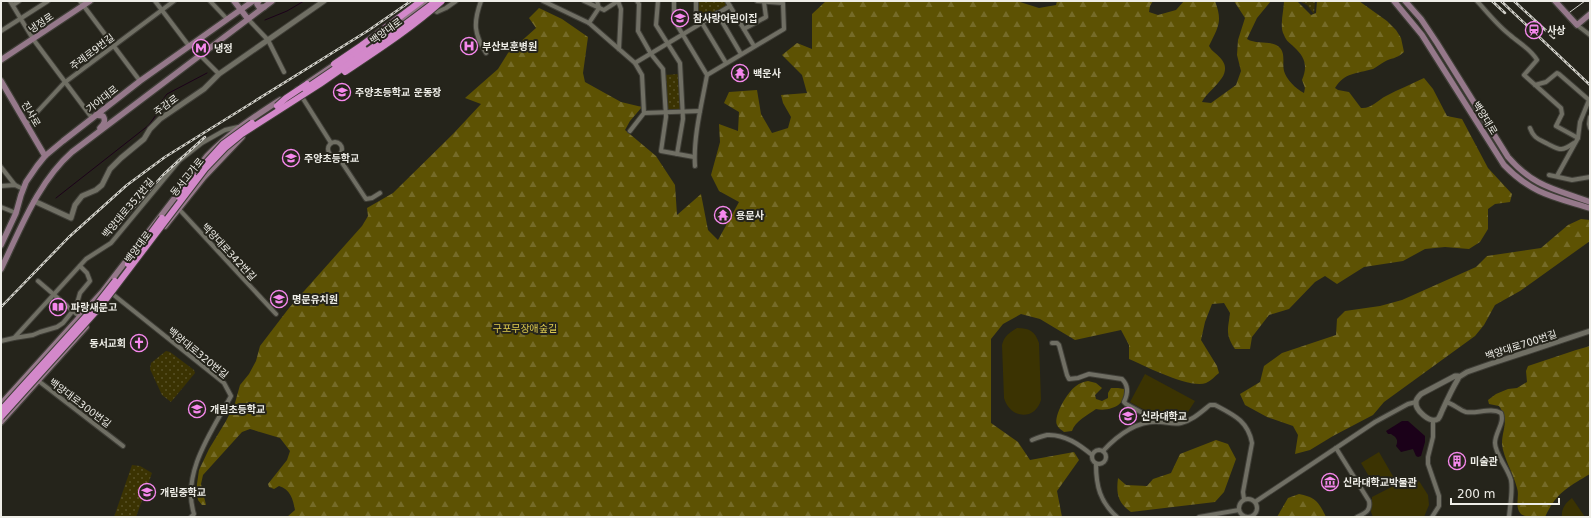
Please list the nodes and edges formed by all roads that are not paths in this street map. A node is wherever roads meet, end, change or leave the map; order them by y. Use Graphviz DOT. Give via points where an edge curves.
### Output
graph roads {
  1 [pos="20,1"];
  2 [pos="48,1"];
  3 [pos="90,1"];
  4 [pos="155,1"];
  5 [pos="174,1"];
  6 [pos="210,1"];
  7 [pos="234,1"];
  8 [pos="253,1"];
  9 [pos="259,1"];
  10 [pos="272,1"];
  11 [pos="324,1"];
  12 [pos="421,1"];
  13 [pos="426,1"];
  14 [pos="430,1"];
  15 [pos="437,1"];
  16 [pos="442,1"];
  17 [pos="456,1"];
  18 [pos="481,1"];
  19 [pos="543,1"];
  20 [pos="584,1"];
  21 [pos="597,1"];
  22 [pos="618,1"];
  23 [pos="637,1"];
  24 [pos="658,1"];
  25 [pos="674,1"];
  26 [pos="696,1"];
  27 [pos="727,1"];
  28 [pos="757,1"];
  29 [pos="1394,1"];
  30 [pos="1405,1"];
  31 [pos="1477,1"];
  32 [pos="1556,1"];
  33 [pos="764,2"];
  34 [pos="784,2"];
  35 [pos="12,3"];
  36 [pos="82,3"];
  37 [pos="730,6"];
  38 [pos="264,7"];
  39 [pos="599,8"];
  40 [pos="429,9"];
  41 [pos="162,10"];
  42 [pos="240,10"];
  43 [pos="717,14"];
  44 [pos="1590,14"];
  45 [pos="20,19"];
  46 [pos="227,19"];
  47 [pos="248,19"];
  48 [pos="589,23"];
  49 [pos="702,23"];
  50 [pos="1577,24"];
  51 [pos="744,29"];
  52 [pos="1,31"];
  53 [pos="682,35"];
  54 [pos="1590,35"];
  55 [pos="33,39"];
  56 [pos="268,40"];
  57 [pos="667,44"];
  58 [pos="114,46"];
  59 [pos="189,46"];
  60 [pos="754,46"];
  61 [pos="619,49"];
  62 [pos="486,53"];
  63 [pos="651,54"];
  64 [pos="741,54"];
  65 [pos="200,55"];
  66 [pos="1,60"];
  67 [pos="726,63"];
  68 [pos="635,64"];
  69 [pos="284,72"];
  70 [pos="219,74"];
  71 [pos="707,75"];
  72 [pos="1,81"];
  73 [pos="140,81"];
  74 [pos="64,83"];
  75 [pos="320,84"];
  76 [pos="1535,85"];
  77 [pos="297,89"];
  78 [pos="302,97"];
  79 [pos="278,106"];
  80 [pos="700,111"];
  81 [pos="665,112"];
  82 [pos="682,112"];
  83 [pos="644,113"];
  84 [pos="94,117"];
  85 [pos="1590,117"];
  86 [pos="27,124"];
  87 [pos="239,127"];
  88 [pos="1530,128"];
  89 [pos="1590,128"];
  90 [pos="630,131"];
  91 [pos="1578,138"];
  92 [pos="85,142"];
  93 [pos="331,144"];
  94 [pos="677,154"];
  95 [pos="337,155"];
  96 [pos="45,156"];
  97 [pos="694,157"];
  98 [pos="695,166"];
  99 [pos="1,167"];
  100 [pos="1549,175"];
  101 [pos="1557,176"];
  102 [pos="1590,177"];
  103 [pos="1,186"];
  104 [pos="15,186"];
  105 [pos="23,189"];
  106 [pos="380,193"];
  107 [pos="34,201"];
  108 [pos="171,201"];
  109 [pos="1590,202"];
  110 [pos="1,206"];
  111 [pos="1590,208"];
  112 [pos="179,209"];
  113 [pos="16,213"];
  114 [pos="1,245"];
  115 [pos="80,266"];
  116 [pos="1,269"];
  117 [pos="38,281"];
  118 [pos="105,288"];
  119 [pos="54,294"];
  120 [pos="113,295"];
  121 [pos="74,311"];
  122 [pos="276,314"];
  123 [pos="80,317"];
  124 [pos="1590,331"];
  125 [pos="14,338"];
  126 [pos="1,341"];
  127 [pos="1052,343"];
  128 [pos="28,374"];
  129 [pos="1458,377"];
  130 [pos="38,381"];
  131 [pos="1416,402"];
  132 [pos="1446,402"];
  133 [pos="1,404"];
  134 [pos="1,410"];
  135 [pos="1,417"];
  136 [pos="1433,420"];
  137 [pos="1,422"];
  138 [pos="1160,422"];
  139 [pos="1032,440"];
  140 [pos="123,446"];
  141 [pos="1336,448"];
  142 [pos="1103,451"];
  143 [pos="1092,455"];
  144 [pos="1096,464"];
  145 [pos="1244,499"];
  146 [pos="1255,502"];
  147 [pos="1239,510"];
  148 [pos="1254,516"];
  149 [pos="191,517"];
  150 [pos="1118,517"];
  151 [pos="1199,517"];
  152 [pos="1357,517"];
  153 [pos="1432,517"];
  154 [pos="1509,517"];
  1 -- 35 [label="street"];
  2 -- 45 [label="street"];
  3 -- 36 [label="main road, 냉정로"];
  4 -- 41 [label="street"];
  5 -- 41 [label="street, 주례로9번길"];
  6 -- 46 [label="street"];
  7 -- 42 [label="main road"];
  8 -- 42 [label="main road, 가야대로"];
  9 -- 38 [label="main road" via="259,7"];
  10 -- 38 [label="main road"];
  11 -- 56 [label="street, 주감로"];
  12 -- 79 [label="highway, bridge"];
  13 -- 77 [label="main road, 백양대로" via="371,41"];
  14 -- 79 [label="highway, 동서고가로, bridge" via="379,39"];
  15 -- 40 [label="main road, 백양대로"];
  15 -- 75 [label="highway, 동서고가로, bridge"];
  16 -- 75 [label="highway, bridge" via="370,56 337,78"];
  17 -- 40 [label="street" via="437,12"];
  18 -- 62 [label="street" via="475,30"];
  19 -- 48 [label="street"];
  20 -- 39 [label="street"];
  21 -- 39 [label="street"];
  22 -- 39 [label="street" via="604,10"];
  22 -- 61 [label="street" via="621,9"];
  23 -- 63 [label="street" via="638,31"];
  24 -- 57 [label="street" via="656,25"];
  25 -- 53 [label="street" via="674,20"];
  26 -- 49 [label="street" via="696,13"];
  27 -- 37 [label="street"];
  28 -- 33 [label="street"];
  29 -- 111 [label="main road, 백양대로" via="1422,35 1504,165 1516,178 1543,194"];
  30 -- 109 [label="main road, 백양대로" via="1421,19 1514,164 1542,185"];
  31 -- 76 [label="street" via="1535,56 1537,60 1524,75"];
  32 -- 50 [label="main road"];
  33 -- 34 [label="street"];
  33 -- 51 [label="street" via="766,17"];
  34 -- 60 [label="street" via="784,29"];
  35 -- 45 [label="street"];
  36 -- 55 [label="main road, 냉정로"];
  36 -- 58 [label="street"];
  37 -- 43 [label="street"];
  37 -- 51 [label="street"];
  38 -- 47 [label="main road"];
  39 -- 48 [label="street"];
  40 -- 78 [label="main road, 백양대로" via="375,50"];
  41 -- 58 [label="street, 주례로9번길"];
  41 -- 59 [label="street"];
  42 -- 46 [label="main road, 가야대로"];
  42 -- 47 [label="main road"];
  43 -- 49 [label="street"];
  43 -- 64 [label="street"];
  44 -- 50 [label="main road"];
  45 -- 52 [label="street"];
  45 -- 55 [label="street"];
  46 -- 59 [label="main road, 가야대로"];
  47 -- 56 [label="street"];
  47 -- 65 [label="main road"];
  48 -- 61 [label="street"];
  49 -- 53 [label="street"];
  49 -- 67 [label="street"];
  50 -- 54 [label="street"];
  51 -- 60 [label="street"];
  53 -- 57 [label="street"];
  53 -- 71 [label="street"];
  55 -- 66 [label="main road, 냉정로"];
  55 -- 74 [label="street"];
  56 -- 69 [label="street"];
  56 -- 70 [label="street, 주감로"];
  57 -- 63 [label="street"];
  57 -- 82 [label="street" via="680,64"];
  58 -- 73 [label="street"];
  58 -- 74 [label="street, 주례로9번길"];
  59 -- 73 [label="main road, 가야대로"];
  60 -- 64 [label="street"];
  61 -- 68 [label="street"];
  63 -- 68 [label="street"];
  63 -- 81 [label="street" via="663,69"];
  64 -- 67 [label="street"];
  65 -- 70 [label="street"];
  65 -- 92 [label="main road"];
  67 -- 71 [label="street"];
  68 -- 83 [label="street" via="642,75"];
  70 -- 107 [label="street, 주감로" via="204,88 160,119 144,139 110,169 102,185 82,196 75,205 71,218"];
  71 -- 80 [label="street"];
  72 -- 86 [label="main road, 진사로"];
  73 -- 84 [label="main road, 가야대로"];
  74 -- 84 [label="street"];
  74 -- 86 [label="street, 주례로9번길"];
  75 -- 135 [label="highway, 동서고가로, bridge" via="242,134 215,159 101,306"];
  76 -- 91 [label="street" via="1561,108 1562,114 1556,126"];
  76 -- 91 [label="street" via="1546,82 1557,73 1589,100 1580,122"];
  77 -- 78 [label="street"];
  77 -- 87 [label="main road, 백양대로"];
  78 -- 93 [label="street"];
  78 -- 112 [label="main road, 백양대로" via="238,141 204,177"];
  79 -- 134 [label="highway, 동서고가로, bridge" via="240,130 211,156 97,304"];
  80 -- 82 [label="street"];
  80 -- 97 [label="street"];
  81 -- 82 [label="street"];
  81 -- 83 [label="street"];
  81 -- 94 [label="street" via="661,151"];
  82 -- 94 [label="street"];
  83 -- 90 [label="street"];
  84 -- 92 [label="main road" via="103,116 105,122"];
  84 -- 96 [label="main road, 가야대로"];
  85 -- 89 [label="street"];
  86 -- 96 [label="main road, 진사로"];
  87 -- 108 [label="main road, 백양대로" via="206,156"];
  87 -- 115 [label="street, 백양대로357번길" via="219,133 179,161 111,243 86,259"];
  88 -- 91 [label="street" via="1534,138 1555,149 1568,147"];
  91 -- 101 [label="street"];
  92 -- 107 [label="main road" via="60,162"];
  93 -- 95 [label="street" via="328,148 329,153"];
  93 -- 95 [label="street" via="337,143 340,146"];
  94 -- 97 [label="street"];
  95 -- 106 [label="street" via="366,199"];
  96 -- 105 [label="main road, 가야대로"];
  97 -- 98 [label="street"];
  99 -- 104 [label="street"];
  100 -- 101 [label="street"];
  101 -- 102 [label="street" via="1576,180"];
  103 -- 104 [label="street"];
  104 -- 105 [label="street"];
  105 -- 113 [label="main road, 가야대로"];
  107 -- 116 [label="main road"];
  108 -- 112 [label="street, 백양대로342번길"];
  108 -- 118 [label="main road, 백양대로"];
  110 -- 113 [label="street"];
  112 -- 120 [label="main road, 백양대로"];
  112 -- 122 [label="street, 백양대로342번길"];
  113 -- 114 [label="main road, 가야대로"];
  115 -- 119 [label="street, 백양대로357번길"];
  115 -- 121 [label="street" via="90,279 80,293"];
  117 -- 119 [label="street"];
  118 -- 120 [label="street, 백양대로320번길"];
  118 -- 123 [label="main road, 백양대로"];
  119 -- 121 [label="street"];
  119 -- 125 [label="street, 백양대로357번길"];
  120 -- 130 [label="main road, 백양대로"];
  120 -- 149 [label="street, 백양대로320번길" via="224,383 231,396 193,473 190,489 194,514"];
  121 -- 123 [label="street"];
  121 -- 125 [label="street" via="57,327 33,336"];
  123 -- 128 [label="main road, 백양대로"];
  124 -- 129 [label="street, 백양대로700번길"];
  125 -- 126 [label="street"];
  127 -- 138 [label="street" via="1059,345 1069,379 1089,374 1122,379 1128,393 1124,402"];
  128 -- 130 [label="street, 백양대로300번길"];
  128 -- 133 [label="main road, 백양대로"];
  129 -- 131 [label="street, 백양대로700번길" via="1455,376 1421,394"];
  129 -- 132 [label="street"];
  130 -- 137 [label="main road, 백양대로"];
  130 -- 140 [label="street, 백양대로300번길"];
  131 -- 136 [label="street" via="1422,414"];
  131 -- 141 [label="street" via="1375,422"];
  132 -- 136 [label="street" via="1438,419"];
  132 -- 154 [label="street" via="1452,403 1464,412 1494,410 1501,413 1495,443 1511,480"];
  136 -- 153 [label="street" via="1428,464 1439,496 1439,506"];
  138 -- 142 [label="street" via="1133,427 1118,436"];
  138 -- 145 [label="street" via="1180,424 1210,404 1244,423 1252,443"];
  139 -- 143 [label="street" via="1048,435 1070,439"];
  141 -- 146 [label="street"];
  141 -- 152 [label="street" via="1369,501 1368,511"];
  142 -- 143 [label="street" via="1096,451"];
  142 -- 144 [label="street" via="1106,460 1102,464"];
  143 -- 144 [label="street" via="1092,460"];
  144 -- 150 [label="street" via="1098,489 1102,500"];
  145 -- 146 [label="street"];
  145 -- 147 [label="street"];
  146 -- 148 [label="street" via="1257,509"];
  147 -- 148 [label="street" via="1243,515"];
  147 -- 151 [label="street"];
}
